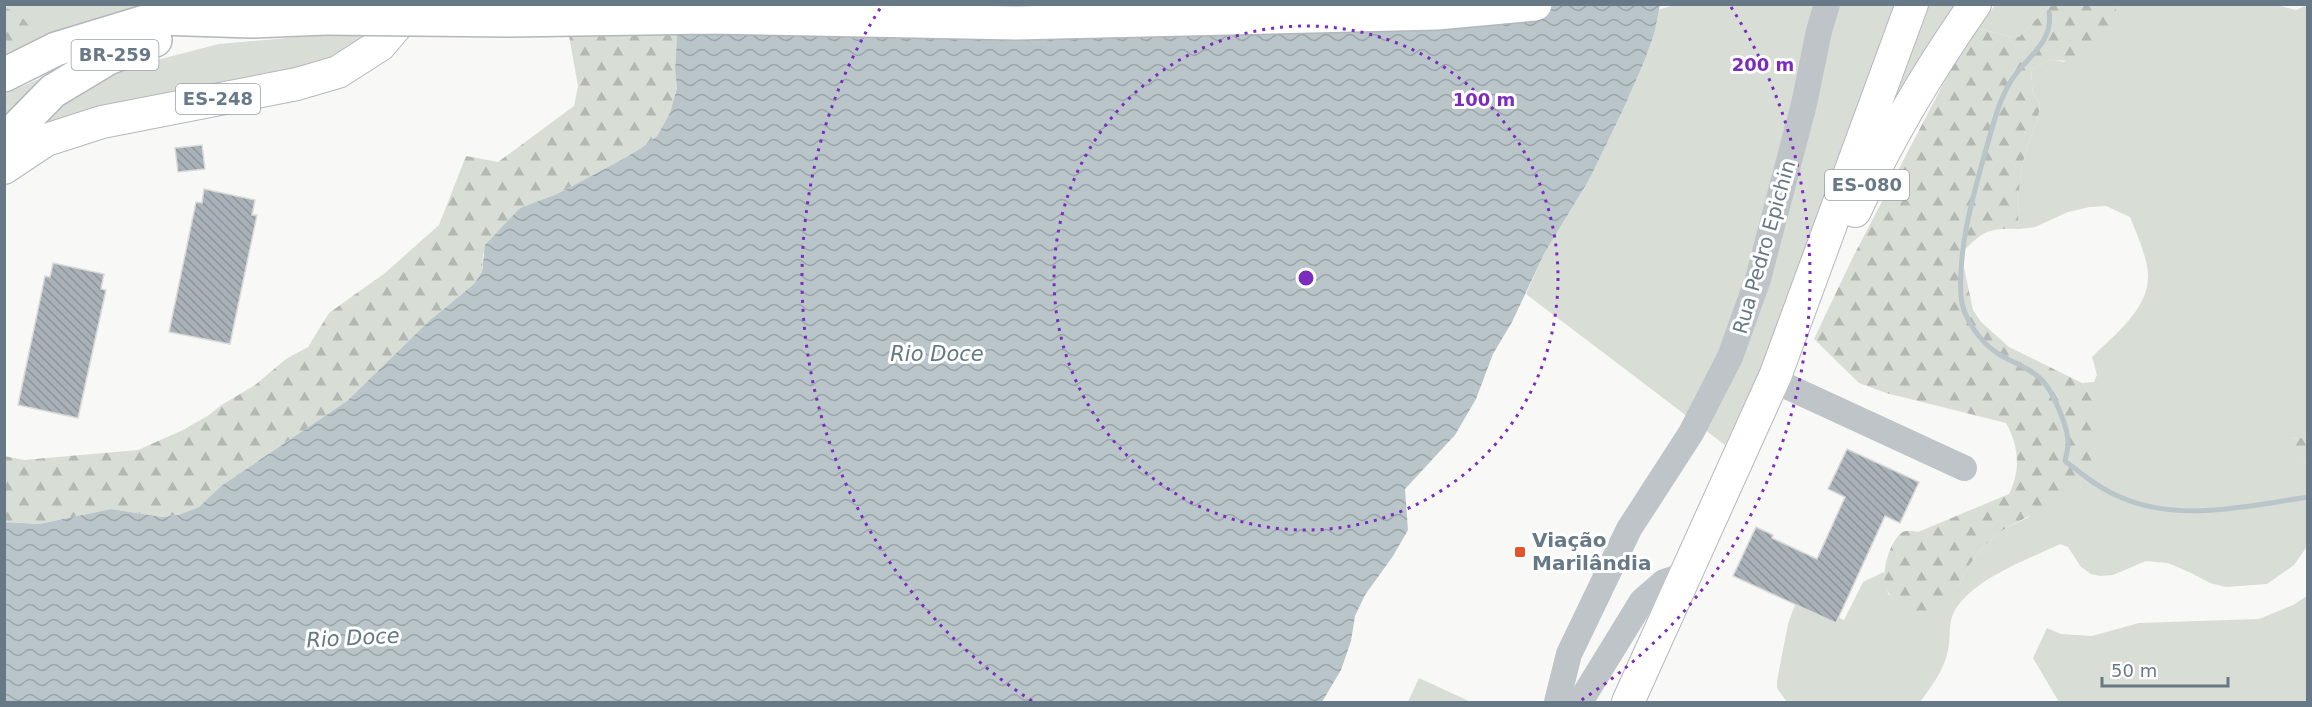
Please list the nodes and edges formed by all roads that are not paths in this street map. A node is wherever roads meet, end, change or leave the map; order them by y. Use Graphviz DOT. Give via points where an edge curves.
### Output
graph roads {
  1 [pos="215,4"];
  2 [pos="415,4"];
  3 [pos="1534,4"];
  4 [pos="1827,4"];
  5 [pos="1912,4"];
  6 [pos="1975,4"];
  7 [pos="158,18"];
  8 [pos="251,21"];
  9 [pos="4,75"];
  10 [pos="4,141"];
  11 [pos="4,168"];
  12 [pos="1774,377"];
  13 [pos="1964,468"];
  14 [pos="1685,575"];
  15 [pos="1557,702"];
  16 [pos="1580,702"];
  17 [pos="1628,702"];
  1 -- 7 [label="main road"];
  2 -- 11 [label="main road, ES-248" via="380,45 338,72 297,84 102,122 46,140"];
  3 -- 8 [label="highway, BR-259, bridge" via="1437,13 1016,22 711,17"];
  4 -- 15 [label="street, Rua Pedro Epichin" via="1758,279 1730,357 1691,433 1629,529 1569,654"];
  5 -- 12 [label="main road, ES-080"];
  6 -- 12 [label="main road, ES-080" via="1903,115"];
  7 -- 8 [label="highway, BR-259"];
  7 -- 9 [label="highway, BR-259" via="56,49"];
  8 -- 10 [label="highway, BR-259" via="156,39 108,58 53,91"];
  12 -- 13 [label="street"];
  12 -- 14 [label="main road, ES-080"];
  14 -- 16 [label="street" via="1664,582 1642,601"];
  14 -- 17 [label="main road, ES-080"];
}
